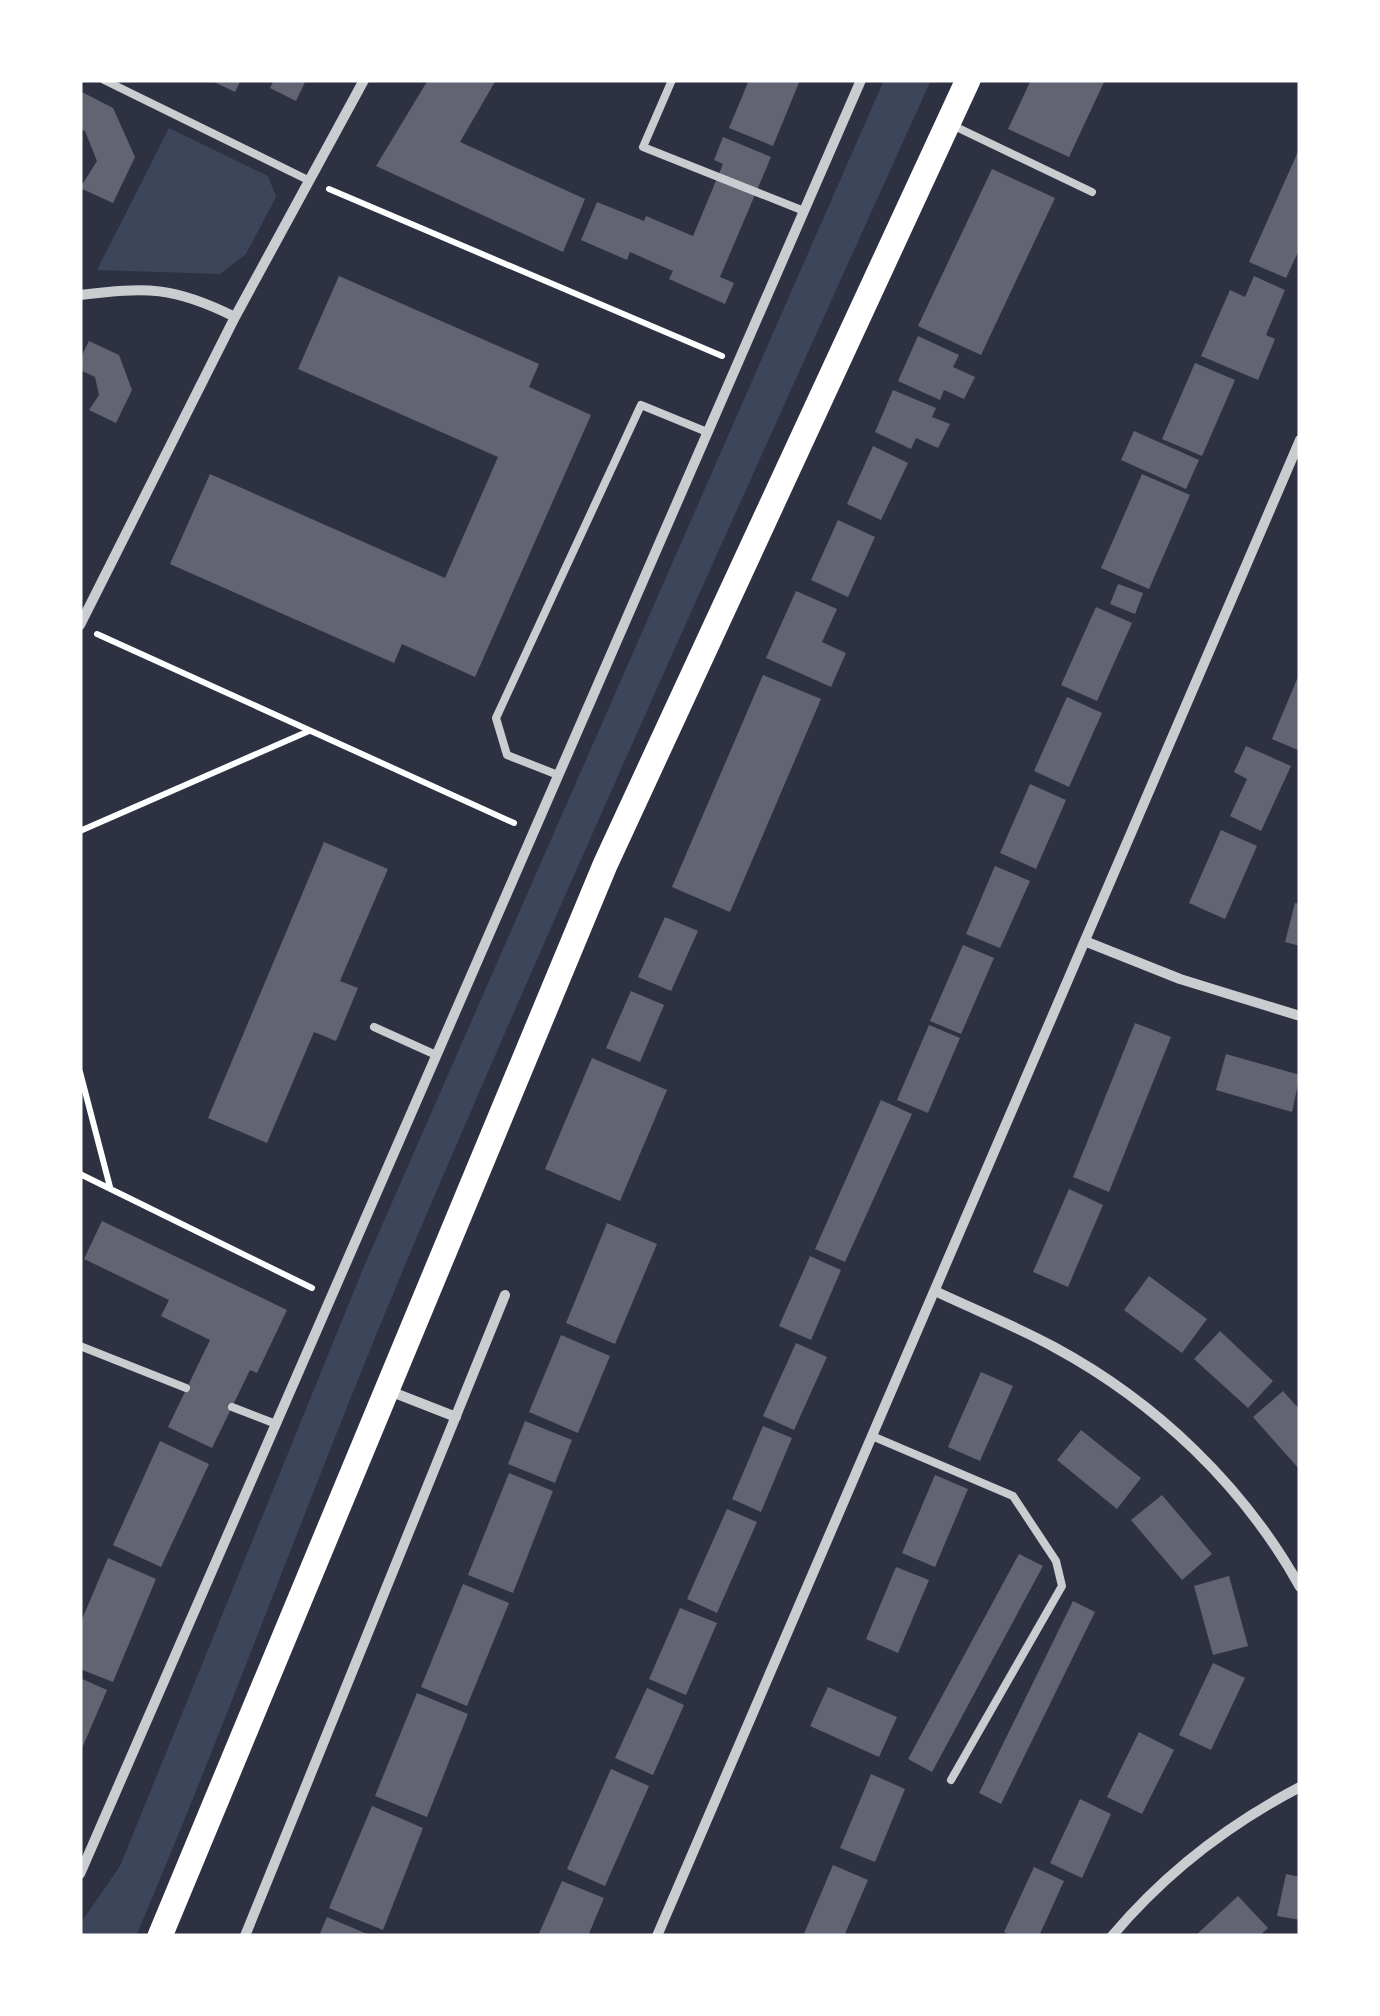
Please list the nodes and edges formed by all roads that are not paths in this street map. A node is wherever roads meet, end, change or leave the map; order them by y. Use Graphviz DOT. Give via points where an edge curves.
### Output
graph roads {
  1 [pos="104,80"];
  2 [pos="364,80"];
  3 [pos="672,80"];
  4 [pos="860,80"];
  5 [pos="968,80"];
  6 [pos="948,122"];
  7 [pos="308,180"];
  8 [pos="1092,192"];
  9 [pos="804,211"];
  10 [pos="80,295"];
  11 [pos="234,317"];
  12 [pos="707,432"];
  13 [pos="1300,440"];
  14 [pos="80,626"];
  15 [pos="558,775"];
  16 [pos="1086,942"];
  17 [pos="1300,1016"];
  18 [pos="374,1027"];
  19 [pos="436,1055"];
  20 [pos="935,1292"];
  21 [pos="505,1295"];
  22 [pos="80,1346"];
  23 [pos="186,1388"];
  24 [pos="386,1390"];
  25 [pos="232,1407"];
  26 [pos="456,1417"];
  27 [pos="276,1424"];
  28 [pos="872,1436"];
  29 [pos="1300,1587"];
  30 [pos="951,1780"];
  31 [pos="1300,1787"];
  32 [pos="81,1867"];
  33 [pos="160,1936"];
  34 [pos="244,1936"];
  35 [pos="657,1936"];
  36 [pos="1113,1936"];
  1 -- 7 [label="lane"];
  2 -- 7 [label="street"];
  3 -- 9 [label="lane" via="643,147"];
  4 -- 9 [label="street"];
  5 -- 6 [label="highway"];
  6 -- 8 [label="lane"];
  6 -- 24 [label="highway" via="605,864"];
  7 -- 11 [label="street"];
  9 -- 12 [label="street"];
  10 -- 11 [label="street" via="171,290"];
  11 -- 14 [label="street"];
  12 -- 15 [label="street"];
  12 -- 15 [label="lane" via="641,405 496,718 507,755"];
  13 -- 16 [label="street"];
  15 -- 19 [label="street"];
  16 -- 17 [label="street"];
  16 -- 20 [label="street"];
  18 -- 19 [label="lane"];
  19 -- 27 [label="street"];
  20 -- 28 [label="street"];
  20 -- 29 [label="street" via="1054,1347 1140,1402 1226,1482"];
  21 -- 26 [label="street"];
  22 -- 23 [label="lane"];
  24 -- 26 [label="street"];
  24 -- 33 [label="highway"];
  25 -- 27 [label="lane"];
  26 -- 34 [label="street"];
  27 -- 32 [label="street"];
  28 -- 30 [label="lane" via="1013,1496 1056,1561 1062,1586"];
  28 -- 35 [label="street"];
  31 -- 36 [label="street" via="1200,1849"];
}
